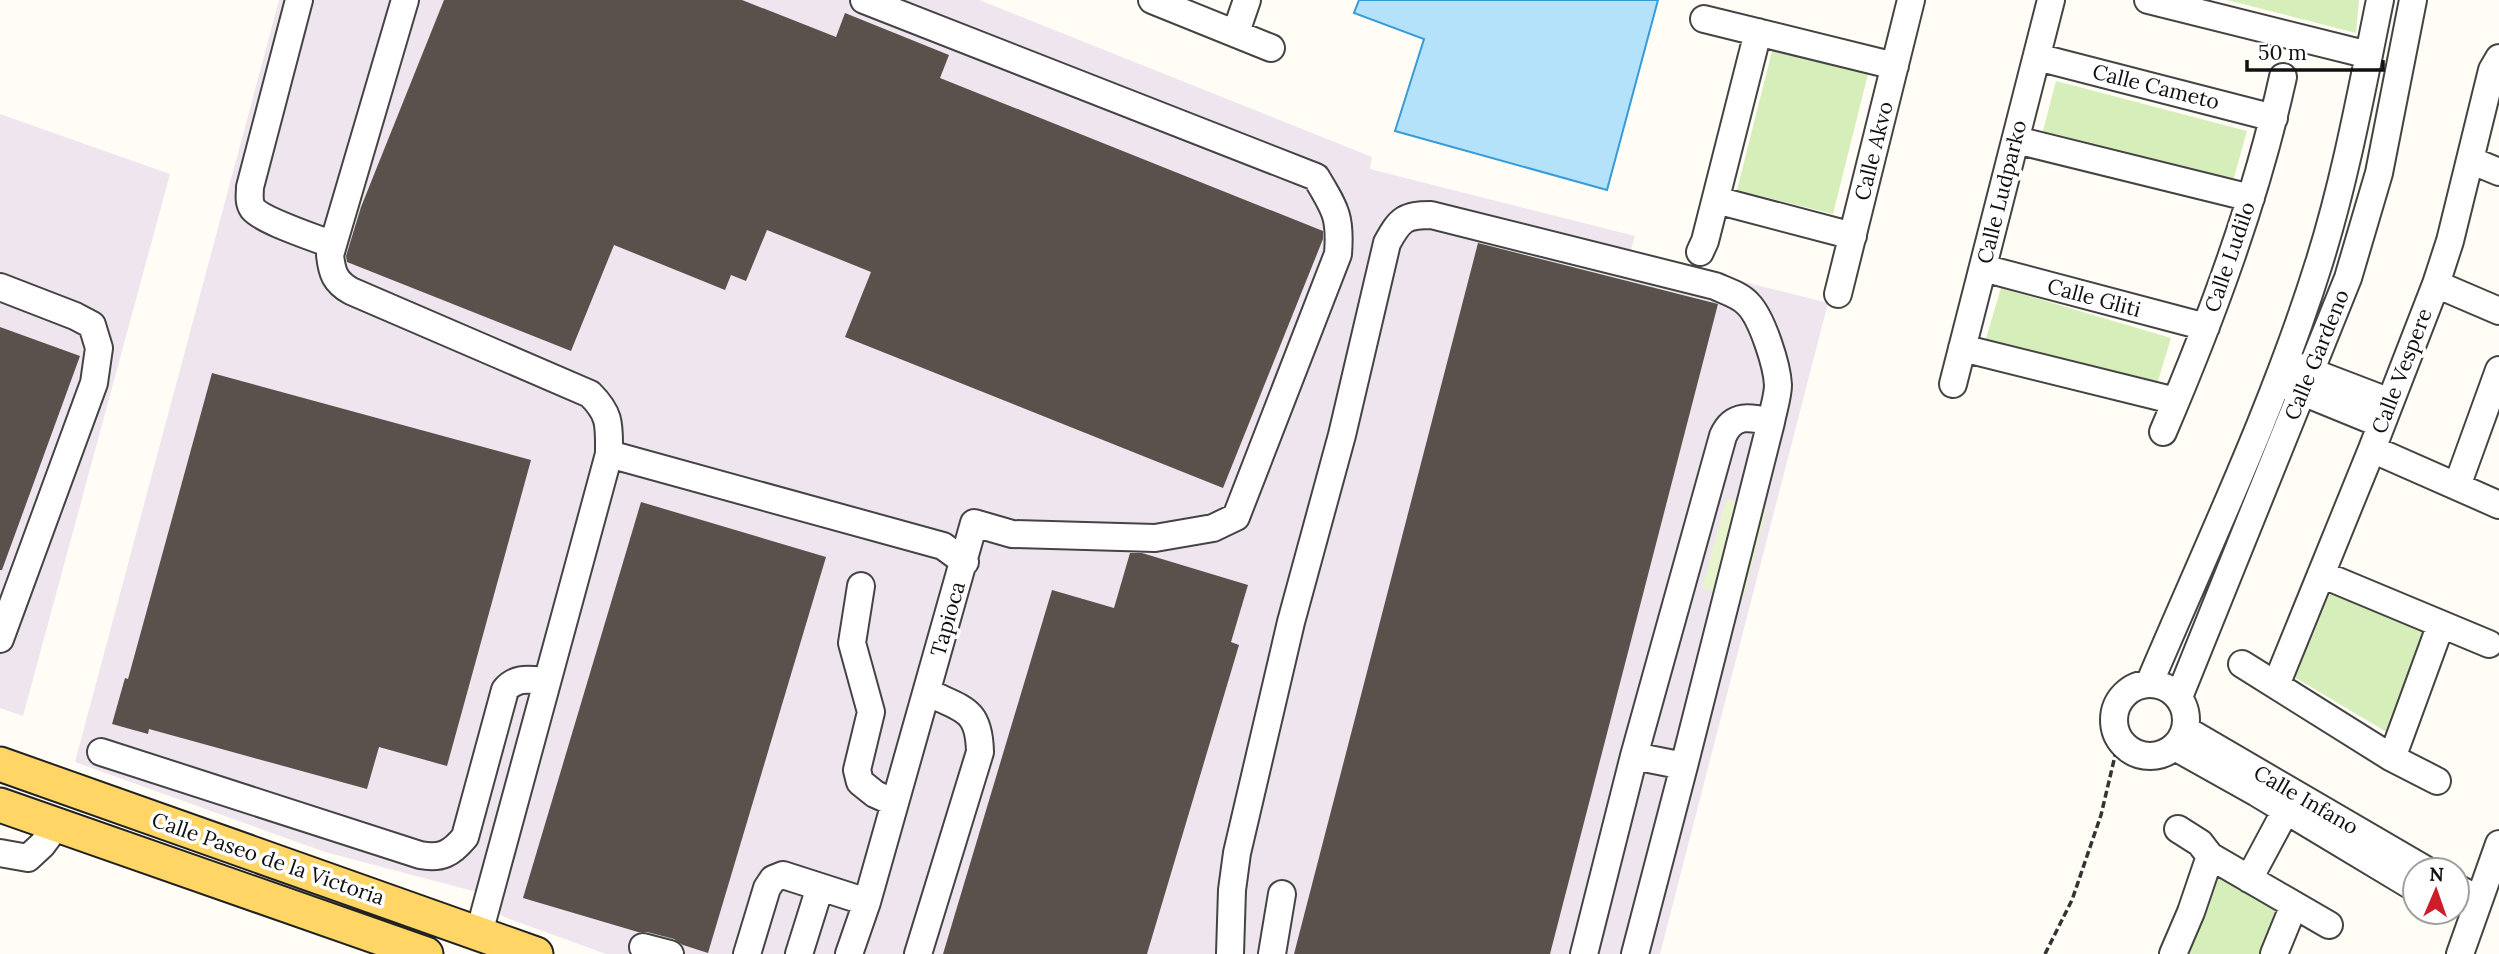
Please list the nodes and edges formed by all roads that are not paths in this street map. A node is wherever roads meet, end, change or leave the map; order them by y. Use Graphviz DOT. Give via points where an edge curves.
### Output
graph roads {
  1 [pos="299,0"];
  2 [pos="405,0"];
  3 [pos="864,0"];
  4 [pos="1152,0"];
  5 [pos="1247,0"];
  6 [pos="1911,0"];
  7 [pos="2050,0"];
  8 [pos="2069,0"];
  9 [pos="2148,0"];
  10 [pos="2380,0"];
  11 [pos="2413,0"];
  12 [pos="1704,19"];
  13 [pos="1236,32"];
  14 [pos="1758,32"];
  15 [pos="1271,48"];
  16 [pos="2369,55"];
  17 [pos="2499,58"];
  18 [pos="2045,59"];
  19 [pos="1895,66"];
  20 [pos="2283,77"];
  21 [pos="2274,118"];
  22 [pos="2016,140"];
  23 [pos="2470,160"];
  24 [pos="2499,172"];
  25 [pos="2251,198"];
  26 [pos="1716,200"];
  27 [pos="1853,236"];
  28 [pos="333,245"];
  29 [pos="1700,252"];
  30 [pos="1983,268"];
  31 [pos="2436,284"];
  32 [pos="0,287"];
  33 [pos="1839,294"];
  34 [pos="2499,311"];
  35 [pos="2206,327"];
  36 [pos="1962,348"];
  37 [pos="2499,370"];
  38 [pos="2280,372"];
  39 [pos="2306,382"];
  40 [pos="1953,384"];
  41 [pos="2176,401"];
  42 [pos="2385,413"];
  43 [pos="1771,422"];
  44 [pos="2163,432"];
  45 [pos="2372,449"];
  46 [pos="609,454"];
  47 [pos="2457,486"];
  48 [pos="2499,505"];
  49 [pos="965,562"];
  50 [pos="2321,574"];
  51 [pos="861,586"];
  52 [pos="2441,624"];
  53 [pos="0,639"];
  54 [pos="2489,644"];
  55 [pos="2242,664"];
  56 [pos="547,681"];
  57 [pos="2149,684"];
  58 [pos="2276,685"];
  59 [pos="927,692"];
  60 [pos="2179,697"];
  61 [pos="2180,738"];
  62 [pos="101,752"];
  63 [pos="1634,756"];
  64 [pos="2392,758"];
  65 [pos="0,764"];
  66 [pos="1684,766"];
  67 [pos="0,779"];
  68 [pos="2437,781"];
  69 [pos="91,797"];
  70 [pos="2290,802"];
  71 [pos="895,803"];
  72 [pos="0,805"];
  73 [pos="57,825"];
  74 [pos="2178,829"];
  75 [pos="2499,845"];
  76 [pos="0,853"];
  77 [pos="2210,856"];
  78 [pos="2401,858"];
  79 [pos="2401,878"];
  80 [pos="2249,879"];
  81 [pos="820,887"];
  82 [pos="1282,894"];
  83 [pos="2471,894"];
  84 [pos="866,902"];
  85 [pos="2294,905"];
  86 [pos="321,917"];
  87 [pos="2329,925"];
  88 [pos="2463,926"];
  89 [pos="479,933"];
  90 [pos="643,947"];
  91 [pos="426,954"];
  92 [pos="536,954"];
  93 [pos="670,954"];
  94 [pos="747,954"];
  95 [pos="799,954"];
  96 [pos="849,954"];
  97 [pos="918,954"];
  98 [pos="1230,954"];
  99 [pos="1272,954"];
  100 [pos="1584,954"];
  101 [pos="1635,954"];
  102 [pos="2173,954"];
  103 [pos="2274,954"];
  104 [pos="2460,954"];
  1 -- 28 [label="street" via="249,201 267,218"];
  2 -- 28 [label="street"];
  3 -- 49 [label="street" via="1316,177 1340,226 1338,254 1236,517 1213,528 1155,538 1012,534 974,523"];
  4 -- 13 [label="street"];
  5 -- 13 [label="street"];
  6 -- 19 [label="street, Calle Akvo"];
  7 -- 18 [label="street, Calle Ludparko"];
  8 -- 18 [label="street, Calle Ludparko"];
  9 -- 16 [label="street"];
  10 -- 16 [label="street, Calle Gardeno"];
  11 -- 39 [label="street, Calle Gardeno" via="2375,187 2348,278"];
  12 -- 14 [label="street"];
  13 -- 15 [label="street"];
  14 -- 19 [label="street"];
  14 -- 26 [label="street"];
  16 -- 38 [label="street, Calle Gardeno" via="2346,166 2319,262"];
  17 -- 23 [label="street, Calle Vespere"];
  18 -- 21 [label="street, Calle Cameto"];
  18 -- 22 [label="street, Calle Ludparko"];
  19 -- 27 [label="street, Calle Akvo"];
  20 -- 21 [label="street, Calle Ludilo"];
  21 -- 25 [label="street, Calle Ludilo"];
  22 -- 25 [label="street"];
  22 -- 30 [label="street, Calle Ludparko"];
  23 -- 24 [label="street"];
  23 -- 31 [label="street, Calle Vespere"];
  25 -- 35 [label="street, Calle Ludilo"];
  26 -- 27 [label="street"];
  26 -- 29 [label="street"];
  27 -- 33 [label="street, Calle Akvo"];
  28 -- 46 [label="street" via="332,272 338,284 590,394 604,408"];
  30 -- 35 [label="street, Calle Gliti"];
  30 -- 36 [label="street, Calle Ludparko"];
  31 -- 34 [label="street, Calle Vespere"];
  31 -- 42 [label="street, Calle Vespere"];
  32 -- 53 [label="street" via="92,325 99,348 94,383"];
  35 -- 41 [label="street, Calle Ludilo"];
  36 -- 40 [label="street, Calle Ludparko"];
  36 -- 41 [label="street"];
  37 -- 47 [label="street"];
  38 -- 39 [label="street"];
  38 -- 57 [label="street, Calle Gardeno"];
  39 -- 42 [label="street"];
  39 -- 60 [label="street, Calle Gardeno"];
  41 -- 44 [label="street, Calle Ludilo"];
  42 -- 45 [label="street, Calle Vespere"];
  43 -- 63 [label="street" via="1751,417 1727,426"];
  43 -- 66 [label="street"];
  43 -- 98 [label="street" via="1778,386 1770,350 1749,304 1738,296 1715,286 1431,215 1411,215 1397,224 1387,243 1257,759 1237,853"];
  45 -- 47 [label="street, Calle Vespere"];
  45 -- 50 [label="street"];
  46 -- 49 [label="street, Tapioca" via="943,546"];
  46 -- 56 [label="street"];
  47 -- 48 [label="street, Calle Vespere"];
  49 -- 59 [label="street, Tapioca"];
  50 -- 52 [label="street"];
  50 -- 58 [label="street"];
  51 -- 71 [label="street" via="852,643 871,712 857,771 860,782"];
  52 -- 54 [label="street"];
  52 -- 64 [label="street"];
  55 -- 58 [label="street"];
  56 -- 62 [label="street" via="511,682 505,690 465,837 454,851 433,858"];
  56 -- 89 [label="street"];
  57 -- 60 [label="street"];
  57 -- 61 [label="street" via="2131,690 2118,703 2114,721 2119,739 2132,752 2150,757 2168,752"];
  58 -- 64 [label="street"];
  59 -- 71 [label="street, Tapioca"];
  59 -- 97 [label="street" via="971,715 979,730 980,752"];
  60 -- 61 [label="street" via="2186,711"];
  61 -- 70 [label="street, Calle Infano"];
  63 -- 66 [label="street"];
  63 -- 100 [label="street"];
  64 -- 68 [label="street"];
  65 -- 69 [label="main road, Calle Paseo de la Victoria"];
  66 -- 101 [label="street"];
  67 -- 69 [label="main road"];
  69 -- 89 [label="main road, Calle Paseo de la Victoria"];
  70 -- 78 [label="street, Calle Infano"];
  70 -- 79 [label="street, Calle Infano"];
  70 -- 80 [label="street"];
  71 -- 84 [label="street, Tapioca"];
  72 -- 73 [label="main road, Calle Paseo de la Victoria"];
  73 -- 76 [label="street" via="28,858"];
  73 -- 86 [label="main road, Calle Paseo de la Victoria"];
  74 -- 77 [label="street"];
  75 -- 83 [label="street"];
  77 -- 80 [label="street"];
  77 -- 102 [label="street"];
  80 -- 85 [label="street"];
  81 -- 84 [label="street"];
  81 -- 94 [label="street" via="782,874 772,879"];
  81 -- 95 [label="street"];
  82 -- 99 [label="street"];
  84 -- 96 [label="street, Tapioca"];
  85 -- 87 [label="street"];
  85 -- 103 [label="street"];
  86 -- 89 [label="main road" via="361,918 445,946 462,947"];
  86 -- 91 [label="main road, Calle Paseo de la Victoria"];
  88 -- 104 [label="street"];
  89 -- 92 [label="main road, Calle Paseo de la Victoria"];
  90 -- 93 [label="street"];
}
